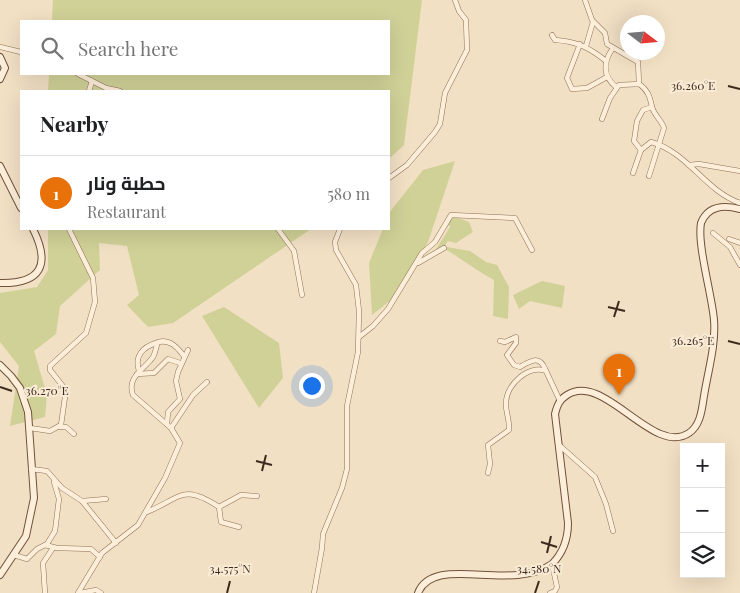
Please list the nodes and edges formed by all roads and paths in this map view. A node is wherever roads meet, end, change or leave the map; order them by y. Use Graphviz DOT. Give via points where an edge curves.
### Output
graph roads {
  1 [pos="454,0"];
  2 [pos="585,0"];
  3 [pos="593,22"];
  4 [pos="552,35"];
  5 [pos="580,44"];
  6 [pos="0,46"];
  7 [pos="586,46"];
  8 [pos="613,48"];
  9 [pos="20,52"];
  10 [pos="0,57"];
  11 [pos="606,60"];
  12 [pos="80,75"];
  13 [pos="1,77"];
  14 [pos="607,77"];
  15 [pos="90,80"];
  16 [pos="639,84"];
  17 [pos="616,87"];
  18 [pos="90,90"];
  19 [pos="115,90"];
  20 [pos="652,107"];
  21 [pos="602,119"];
  22 [pos="658,144"];
  23 [pos="641,150"];
  24 [pos="689,164"];
  25 [pos="0,166"];
  26 [pos="740,171"];
  27 [pos="633,173"];
  28 [pos="649,176"];
  29 [pos="390,177"];
  30 [pos="740,203"];
  31 [pos="20,206"];
  32 [pos="740,209"];
  33 [pos="33,230"];
  34 [pos="70,230"];
  35 [pos="279,230"];
  36 [pos="340,230"];
  37 [pos="713,233"];
  38 [pos="729,238"];
  39 [pos="740,243"];
  40 [pos="444,248"];
  41 [pos="532,250"];
  42 [pos="417,264"];
  43 [pos="740,265"];
  44 [pos="0,283"];
  45 [pos="302,295"];
  46 [pos="359,337"];
  47 [pos="500,341"];
  48 [pos="156,343"];
  49 [pos="188,350"];
  50 [pos="184,356"];
  51 [pos="180,364"];
  52 [pos="0,365"];
  53 [pos="546,371"];
  54 [pos="138,372"];
  55 [pos="207,382"];
  56 [pos="560,401"];
  57 [pos="167,424"];
  58 [pos="60,427"];
  59 [pos="171,428"];
  60 [pos="30,431"];
  61 [pos="74,434"];
  62 [pos="559,445"];
  63 [pos="31,469"];
  64 [pos="488,473"];
  65 [pos="54,481"];
  66 [pos="257,496"];
  67 [pos="106,499"];
  68 [pos="82,501"];
  69 [pos="220,507"];
  70 [pos="147,512"];
  71 [pos="239,527"];
  72 [pos="613,531"];
  73 [pos="116,543"];
  74 [pos="45,545"];
  75 [pos="53,548"];
  76 [pos="14,555"];
  77 [pos="100,557"];
  78 [pos="552,564"];
  79 [pos="0,575"];
  80 [pos="44,593"];
  81 [pos="79,593"];
  82 [pos="101,593"];
  83 [pos="314,593"];
  84 [pos="418,593"];
  85 [pos="550,593"];
  1 -- 29 [label="street" via="466,20 467,50 445,93 440,124 407,165"];
  2 -- 3 [label="street"];
  3 -- 7 [label="street"];
  3 -- 8 [label="street" via="605,33 607,44"];
  4 -- 5 [label="street" via="555,40"];
  5 -- 7 [label="street"];
  5 -- 14 [label="street" via="567,78 572,89 587,88"];
  6 -- 9 [label="street"];
  7 -- 11 [label="street"];
  8 -- 11 [label="street"];
  8 -- 16 [label="street" via="638,62"];
  10 -- 13 [label="main road" via="5,68"];
  11 -- 14 [label="street"];
  12 -- 15 [label="street"];
  14 -- 17 [label="street"];
  15 -- 18 [label="street" via="93,85"];
  15 -- 19 [label="street"];
  16 -- 17 [label="street"];
  16 -- 20 [label="street" via="651,97"];
  17 -- 21 [label="street"];
  20 -- 22 [label="street" via="664,126"];
  20 -- 23 [label="street" via="641,113 636,126 634,141"];
  22 -- 23 [label="street" via="651,142"];
  22 -- 24 [label="street"];
  22 -- 28 [label="street"];
  23 -- 27 [label="street"];
  24 -- 26 [label="street"];
  24 -- 30 [label="street" via="716,191"];
  25 -- 31 [label="main road"];
  32 -- 56 [label="main road" via="714,208 704,215 701,223 714,332 700,416 693,430 680,437 666,436 589,391 574,392"];
  33 -- 44 [label="main road" via="43,254 36,274 27,281"];
  34 -- 58 [label="street" via="94,278 96,296 86,333 50,366 66,390"];
  35 -- 45 [label="street" via="294,251"];
  36 -- 46 [label="street" via="336,250 356,284"];
  37 -- 43 [label="street" via="730,247"];
  38 -- 39 [label="street"];
  40 -- 42 [label="street"];
  41 -- 42 [label="street" via="515,218 451,215"];
  42 -- 46 [label="street" via="388,308"];
  46 -- 83 [label="street" via="347,406 347,470 323,534"];
  47 -- 53 [label="street" via="516,337 516,343 507,354 514,365 520,367 530,360 537,360 543,363"];
  48 -- 50 [label="street" via="161,340 169,342"];
  48 -- 54 [label="street" via="153,357"];
  48 -- 54 [label="street" via="144,348 139,355"];
  49 -- 50 [label="street"];
  50 -- 51 [label="street"];
  51 -- 54 [label="street" via="168,359 154,373"];
  51 -- 57 [label="street" via="176,381 180,398 166,415"];
  52 -- 60 [label="main road" via="12,376 23,395"];
  53 -- 56 [label="street"];
  53 -- 64 [label="street" via="532,371 510,389 505,405 509,430 488,445"];
  54 -- 57 [label="street" via="131,386 133,395"];
  55 -- 59 [label="street" via="192,395"];
  56 -- 62 [label="main road" via="555,414"];
  57 -- 59 [label="street"];
  58 -- 60 [label="street" via="54,431"];
  58 -- 61 [label="street" via="66,427"];
  59 -- 70 [label="street" via="180,443"];
  60 -- 63 [label="main road"];
  62 -- 72 [label="street" via="595,477"];
  62 -- 78 [label="main road" via="568,529 563,547"];
  63 -- 65 [label="street" via="46,470"];
  63 -- 76 [label="main road" via="34,498 28,529"];
  65 -- 68 [label="street"];
  65 -- 74 [label="street" via="59,499 56,527"];
  66 -- 69 [label="street" via="241,496"];
  67 -- 68 [label="street"];
  68 -- 73 [label="street"];
  69 -- 70 [label="street" via="198,494 189,493"];
  69 -- 71 [label="street" via="222,522"];
  70 -- 73 [label="street" via="138,525"];
  73 -- 77 [label="street"];
  74 -- 75 [label="street"];
  74 -- 76 [label="street" via="36,549 27,560"];
  75 -- 77 [label="street" via="91,549"];
  75 -- 80 [label="street" via="43,563"];
  76 -- 79 [label="main road"];
  77 -- 81 [label="street"];
  78 -- 84 [label="main road" via="534,578 511,583 442,576 428,580"];
  78 -- 85 [label="street" via="557,587"];
  81 -- 82 [label="street" via="96,590"];
}
